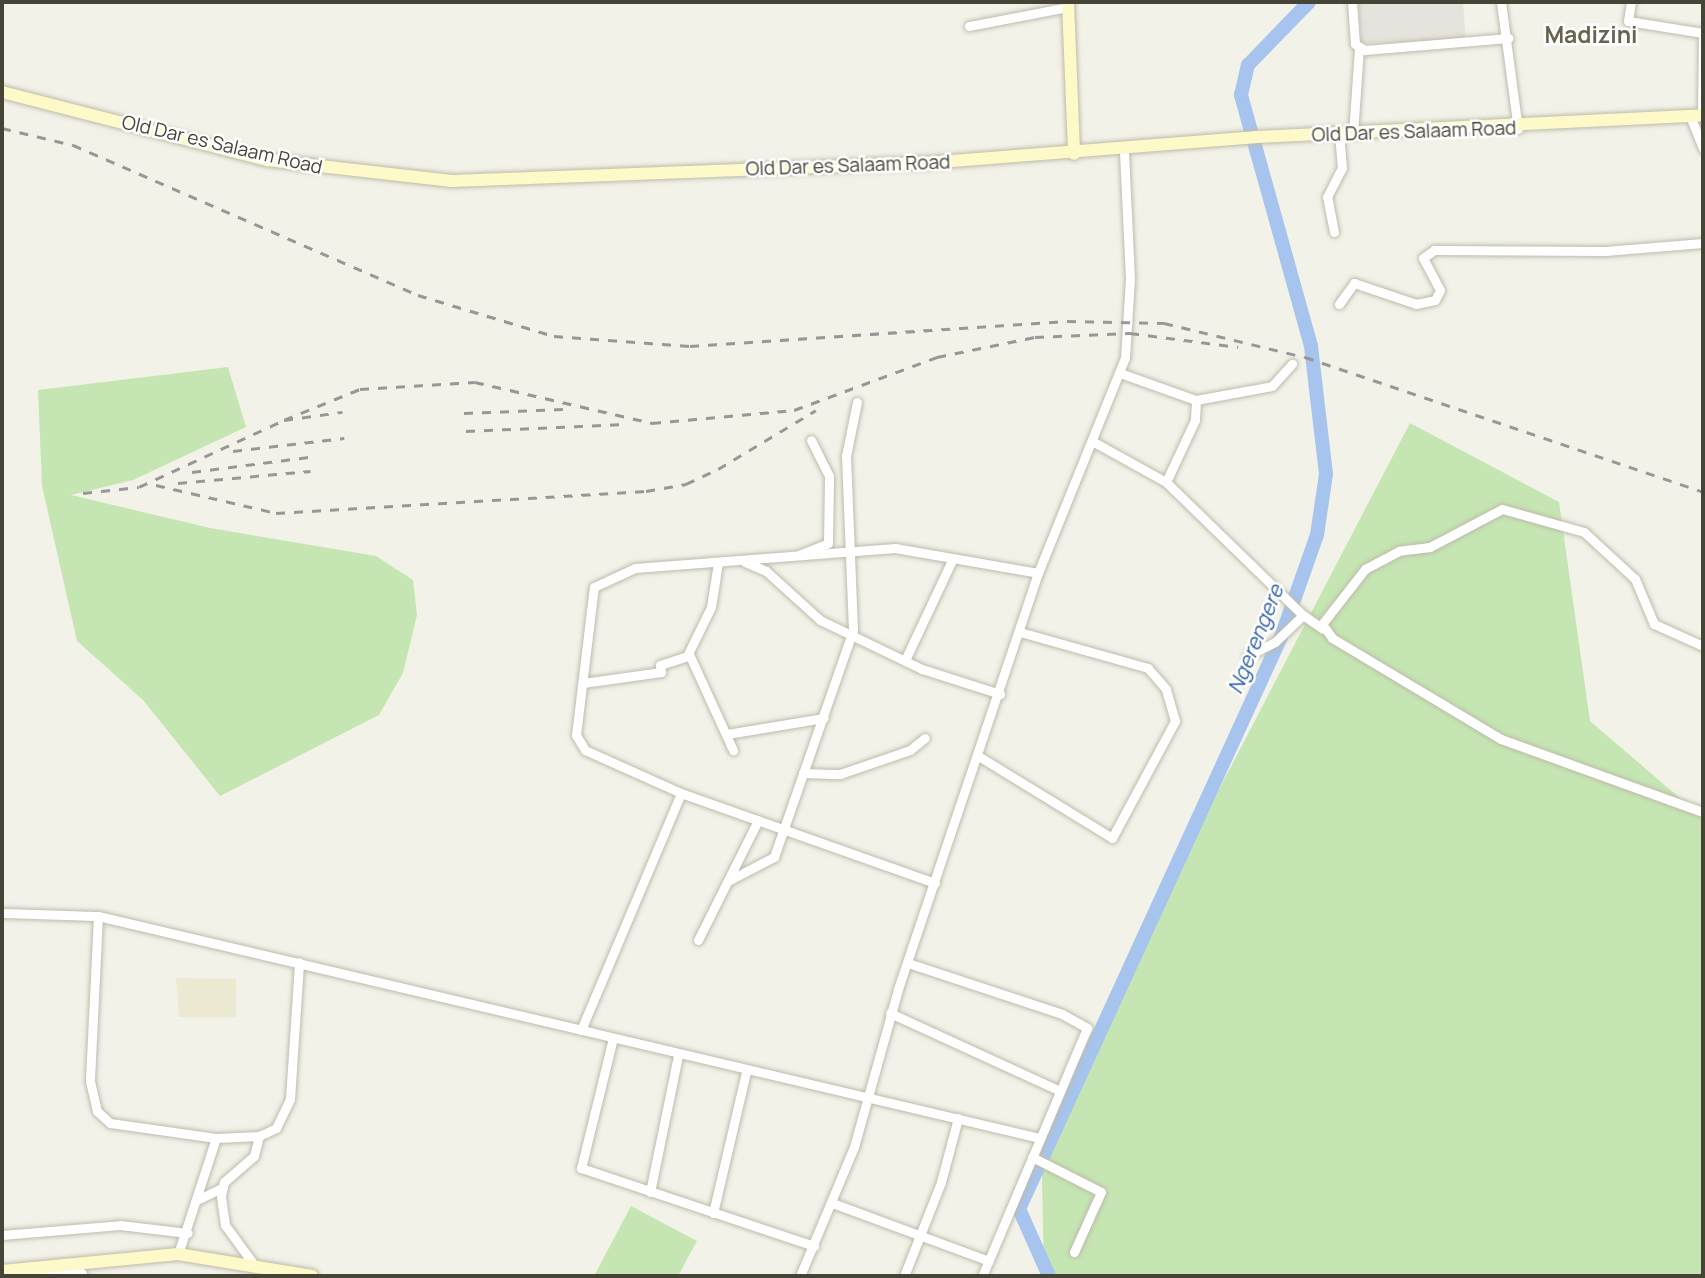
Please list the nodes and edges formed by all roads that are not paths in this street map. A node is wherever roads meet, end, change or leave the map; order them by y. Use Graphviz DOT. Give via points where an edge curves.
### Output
graph roads {
  1 [pos="1352,2"];
  2 [pos="1501,2"];
  3 [pos="1631,2"];
  4 [pos="1068,4"];
  5 [pos="969,26"];
  6 [pos="1703,33"];
  7 [pos="1508,38"];
  8 [pos="1359,48"];
  9 [pos="2,92"];
  10 [pos="1698,115"];
  11 [pos="1518,128"];
  12 [pos="1353,134"];
  13 [pos="1339,135"];
  14 [pos="1703,149"];
  15 [pos="1124,151"];
  16 [pos="1074,154"];
  17 [pos="1334,232"];
  18 [pos="1703,243"];
  19 [pos="1339,304"];
  20 [pos="1292,363"];
  21 [pos="1121,373"];
  22 [pos="1196,400"];
  23 [pos="857,402"];
  24 [pos="811,440"];
  25 [pos="1093,440"];
  26 [pos="829,476"];
  27 [pos="846,482"];
  28 [pos="1166,482"];
  29 [pos="828,548"];
  30 [pos="847,552"];
  31 [pos="953,558"];
  32 [pos="744,562"];
  33 [pos="718,563"];
  34 [pos="1038,573"];
  35 [pos="1303,615"];
  36 [pos="1323,629"];
  37 [pos="853,630"];
  38 [pos="1020,632"];
  39 [pos="1703,646"];
  40 [pos="689,654"];
  41 [pos="1247,656"];
  42 [pos="906,657"];
  43 [pos="583,683"];
  44 [pos="1000,694"];
  45 [pos="824,718"];
  46 [pos="727,734"];
  47 [pos="925,738"];
  48 [pos="733,750"];
  49 [pos="980,757"];
  50 [pos="803,773"];
  51 [pos="681,793"];
  52 [pos="1703,812"];
  53 [pos="758,820"];
  54 [pos="784,831"];
  55 [pos="728,881"];
  56 [pos="935,883"];
  57 [pos="2,913"];
  58 [pos="98,916"];
  59 [pos="698,940"];
  60 [pos="299,962"];
  61 [pos="908,963"];
  62 [pos="890,1013"];
  63 [pos="581,1030"];
  64 [pos="613,1038"];
  65 [pos="678,1056"];
  66 [pos="746,1072"];
  67 [pos="1060,1091"];
  68 [pos="868,1099"];
  69 [pos="958,1118"];
  70 [pos="259,1136"];
  71 [pos="216,1138"];
  72 [pos="1040,1138"];
  73 [pos="1032,1157"];
  74 [pos="222,1188"];
  75 [pos="650,1192"];
  76 [pos="199,1199"];
  77 [pos="835,1204"];
  78 [pos="713,1213"];
  79 [pos="922,1231"];
  80 [pos="188,1233"];
  81 [pos="2,1235"];
  82 [pos="814,1246"];
  83 [pos="1074,1252"];
  84 [pos="178,1254"];
  85 [pos="989,1261"];
  86 [pos="252,1262"];
  87 [pos="2,1271"];
  88 [pos="82,1273"];
  89 [pos="40,1274"];
  90 [pos="312,1276"];
  91 [pos="800,1276"];
  92 [pos="904,1276"];
  93 [pos="982,1276"];
  1 -- 8 [label="street"];
  2 -- 7 [label="street"];
  3 -- 6 [label="street" via="1628,21"];
  4 -- 5 [label="street"];
  4 -- 16 [label="main road"];
  6 -- 10 [label="street"];
  7 -- 8 [label="street"];
  7 -- 11 [label="street"];
  8 -- 12 [label="street"];
  9 -- 16 [label="main road, Old Dar es Salaam Road" via="267,160 452,181"];
  10 -- 11 [label="main road, Old Dar es Salaam Road"];
  10 -- 14 [label="street"];
  11 -- 12 [label="main road, Old Dar es Salaam Road"];
  12 -- 13 [label="main road, Old Dar es Salaam Road"];
  13 -- 15 [label="main road, Old Dar es Salaam Road" via="1242,138"];
  13 -- 17 [label="street" via="1342,168 1327,197"];
  15 -- 16 [label="main road, Old Dar es Salaam Road"];
  15 -- 21 [label="street" via="1130,333"];
  18 -- 19 [label="street" via="1605,251 1434,250 1423,258 1440,290 1435,300 1416,303 1354,283"];
  20 -- 22 [label="street" via="1272,386"];
  21 -- 22 [label="street"];
  21 -- 25 [label="street"];
  22 -- 28 [label="street" via="1195,420"];
  23 -- 27 [label="street"];
  24 -- 26 [label="street"];
  25 -- 28 [label="street"];
  25 -- 34 [label="street"];
  26 -- 27 [label="street"];
  26 -- 29 [label="street"];
  27 -- 30 [label="street"];
  28 -- 35 [label="street"];
  29 -- 30 [label="street"];
  29 -- 32 [label="street"];
  30 -- 31 [label="street" via="895,548"];
  30 -- 37 [label="street"];
  31 -- 34 [label="street"];
  31 -- 42 [label="street" via="915,651"];
  32 -- 33 [label="street"];
  32 -- 37 [label="street" via="766,571 820,620"];
  33 -- 40 [label="street" via="711,607"];
  33 -- 43 [label="street" via="626,569 596,585"];
  34 -- 38 [label="street"];
  35 -- 36 [label="street"];
  35 -- 41 [label="street" via="1275,642"];
  36 -- 39 [label="street" via="1325,617 1365,569 1399,551 1430,547 1502,509 1584,532 1635,579 1654,624"];
  36 -- 52 [label="street" via="1502,739"];
  37 -- 42 [label="street"];
  37 -- 45 [label="street"];
  38 -- 44 [label="street"];
  38 -- 49 [label="street" via="1148,668 1166,689 1175,721 1112,838"];
  40 -- 43 [label="street" via="660,665 661,672"];
  40 -- 46 [label="street"];
  42 -- 44 [label="street" via="925,670"];
  43 -- 51 [label="street" via="576,735 581,746"];
  44 -- 49 [label="street"];
  45 -- 46 [label="street"];
  45 -- 50 [label="street"];
  46 -- 48 [label="street"];
  47 -- 50 [label="street" via="910,750 840,774"];
  49 -- 56 [label="street"];
  50 -- 54 [label="street"];
  51 -- 53 [label="street"];
  51 -- 63 [label="street"];
  53 -- 54 [label="street"];
  53 -- 55 [label="street"];
  54 -- 55 [label="street" via="770,864"];
  54 -- 56 [label="street"];
  55 -- 59 [label="street"];
  56 -- 61 [label="street"];
  57 -- 58 [label="street"];
  58 -- 60 [label="street"];
  58 -- 71 [label="street" via="90,1069 97,1111 110,1123"];
  60 -- 63 [label="street"];
  60 -- 70 [label="street" via="289,1107 276,1128"];
  61 -- 62 [label="street"];
  61 -- 67 [label="street" via="1082,1023 1087,1034"];
  62 -- 67 [label="street"];
  62 -- 68 [label="street"];
  63 -- 64 [label="street"];
  64 -- 65 [label="street"];
  64 -- 75 [label="street" via="579,1166"];
  65 -- 66 [label="street"];
  65 -- 75 [label="street"];
  66 -- 68 [label="street"];
  66 -- 78 [label="street"];
  67 -- 72 [label="street"];
  68 -- 69 [label="street"];
  68 -- 77 [label="street"];
  69 -- 72 [label="street"];
  69 -- 79 [label="street"];
  70 -- 71 [label="street"];
  70 -- 74 [label="street" via="254,1156"];
  71 -- 76 [label="street"];
  72 -- 73 [label="street"];
  73 -- 83 [label="street" via="1101,1192"];
  73 -- 85 [label="street"];
  74 -- 76 [label="street"];
  74 -- 86 [label="street" via="225,1225"];
  75 -- 78 [label="street"];
  76 -- 80 [label="street"];
  77 -- 79 [label="street"];
  77 -- 82 [label="street"];
  78 -- 82 [label="street"];
  79 -- 85 [label="street"];
  79 -- 92 [label="street"];
  80 -- 81 [label="street" via="120,1226"];
  80 -- 84 [label="street"];
  82 -- 91 [label="street"];
  84 -- 86 [label="main road"];
  84 -- 89 [label="main road"];
  85 -- 93 [label="street"];
  86 -- 90 [label="main road"];
  87 -- 89 [label="main road"];
  88 -- 89 [label="street"];
}
